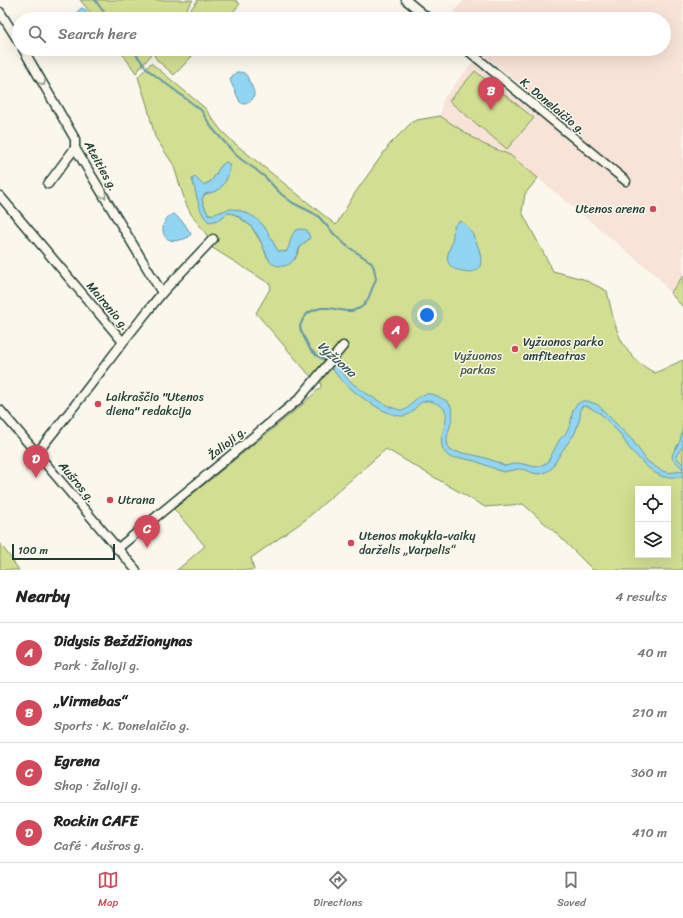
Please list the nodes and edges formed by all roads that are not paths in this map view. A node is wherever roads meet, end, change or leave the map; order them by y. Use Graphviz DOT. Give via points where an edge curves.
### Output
graph roads {
  1 [pos="406,0"];
  2 [pos="0,12"];
  3 [pos="421,12"];
  4 [pos="12,31"];
  5 [pos="27,56"];
  6 [pos="474,56"];
  7 [pos="74,148"];
  8 [pos="626,181"];
  9 [pos="48,184"];
  10 [pos="0,196"];
  11 [pos="213,238"];
  12 [pos="162,294"];
  13 [pos="123,342"];
  14 [pos="343,346"];
  15 [pos="0,410"];
  16 [pos="37,453"];
  17 [pos="117,549"];
  18 [pos="136,570"];
  1 -- 3 [label="street"];
  2 -- 4 [label="street"];
  5 -- 7 [label="street, Ateities g., one-way" via="74,139"];
  6 -- 8 [label="street, K. Donelaičio g."];
  7 -- 9 [label="street"];
  7 -- 12 [label="street, Ateities g., one-way"];
  10 -- 13 [label="street, Maironio g."];
  11 -- 12 [label="street"];
  12 -- 13 [label="street"];
  13 -- 16 [label="street, Maironio g."];
  14 -- 17 [label="street, Žalioji g." via="299,399"];
  15 -- 16 [label="street, Aušros g."];
  16 -- 17 [label="street, Aušros g."];
  17 -- 18 [label="street, Aušros g."];
}
